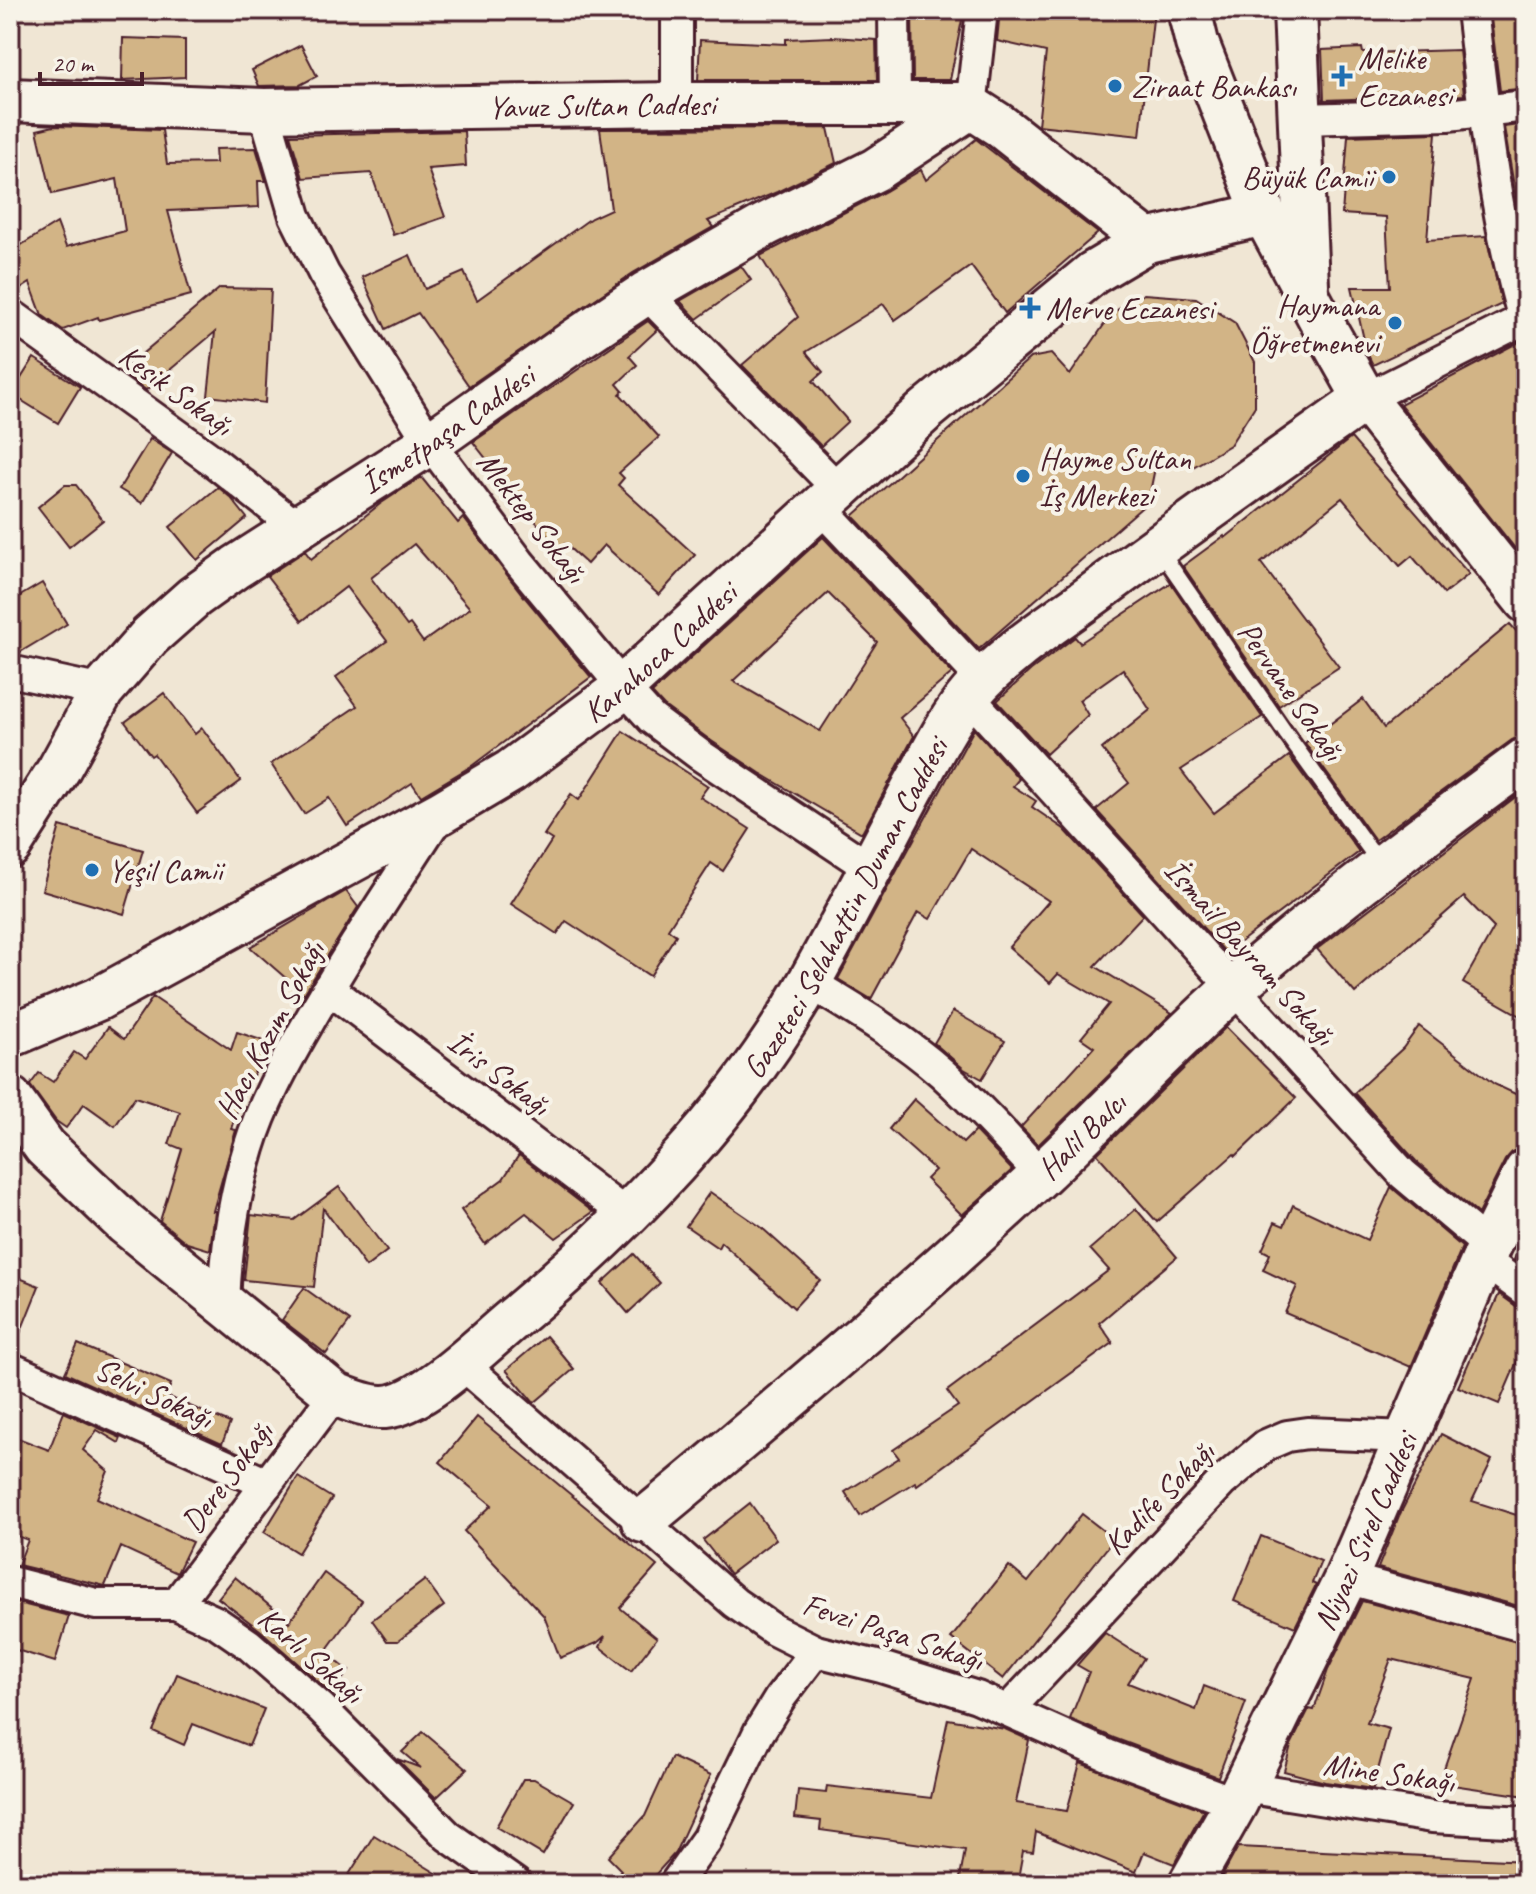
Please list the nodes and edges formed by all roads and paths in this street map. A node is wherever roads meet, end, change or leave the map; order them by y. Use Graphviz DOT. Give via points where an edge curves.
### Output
graph roads {
  1 [pos="677,10"];
  2 [pos="894,10"];
  3 [pos="982,10"];
  4 [pos="1189,10"];
  5 [pos="1295,10"];
  6 [pos="1472,10"];
  7 [pos="10,100"];
  8 [pos="895,103"];
  9 [pos="677,104"];
  10 [pos="1526,106"];
  11 [pos="971,107"];
  12 [pos="264,110"];
  13 [pos="1484,112"];
  14 [pos="1300,119"];
  15 [pos="1264,214"];
  16 [pos="1147,241"];
  17 [pos="646,293"];
  18 [pos="1308,295"];
  19 [pos="10,314"];
  20 [pos="1525,321"];
  21 [pos="1365,399"];
  22 [pos="430,443"];
  23 [pos="830,498"];
  24 [pos="298,528"];
  25 [pos="1157,546"];
  26 [pos="1526,601"];
  27 [pos="10,671"];
  28 [pos="623,687"];
  29 [pos="976,688"];
  30 [pos="102,691"];
  31 [pos="1526,759"];
  32 [pos="440,813"];
  33 [pos="10,846"];
  34 [pos="1382,866"];
  35 [pos="870,868"];
  36 [pos="809,982"];
  37 [pos="1234,987"];
  38 [pos="328,988"];
  39 [pos="10,1036"];
  40 [pos="10,1098"];
  41 [pos="1526,1171"];
  42 [pos="1041,1175"];
  43 [pos="627,1215"];
  44 [pos="1486,1253"];
  45 [pos="1526,1291"];
  46 [pos="224,1304"];
  47 [pos="461,1363"];
  48 [pos="10,1368"];
  49 [pos="335,1394"];
  50 [pos="1408,1437"];
  51 [pos="267,1484"];
  52 [pos="643,1521"];
  53 [pos="1346,1578"];
  54 [pos="10,1582"];
  55 [pos="176,1604"];
  56 [pos="1526,1627"];
  57 [pos="816,1651"];
  58 [pos="1008,1710"];
  59 [pos="1240,1795"];
  60 [pos="1526,1822"];
  61 [pos="516,1884"];
  62 [pos="675,1884"];
  63 [pos="1190,1884"];
  1 -- 9 [label="street"];
  2 -- 8 [label="street"];
  3 -- 11 [label="street"];
  4 -- 15 [label="street"];
  5 -- 14 [label="street"];
  6 -- 13 [label="street"];
  7 -- 12 [label="street, Yavuz Sultan Caddesi"];
  8 -- 9 [label="street, Yavuz Sultan Caddesi"];
  8 -- 11 [label="street, Yavuz Sultan Caddesi"];
  9 -- 12 [label="street, Yavuz Sultan Caddesi"];
  10 -- 13 [label="street"];
  11 -- 16 [label="street, Yavuz Sultan Caddesi"];
  11 -- 17 [label="street, İsmetpaşa Caddesi" via="875,170"];
  12 -- 22 [label="street, Mektep Sokağı" via="309,246"];
  13 -- 14 [label="street"];
  13 -- 20 [label="street"];
  14 -- 18 [label="street"];
  15 -- 16 [label="street, Karahoca Caddesi"];
  15 -- 18 [label="street"];
  16 -- 23 [label="street, Karahoca Caddesi" via="1093,273 925,411"];
  17 -- 22 [label="street, İsmetpaşa Caddesi"];
  17 -- 23 [label="street, İsmail Bayram Sokağı"];
  18 -- 21 [label="street"];
  19 -- 24 [label="street, Kesik Sokağı"];
  20 -- 21 [label="street"];
  21 -- 25 [label="street, Gazeteci Selahattin Duman Caddesi"];
  21 -- 26 [label="street"];
  22 -- 24 [label="street, İsmetpaşa Caddesi"];
  22 -- 28 [label="street, Mektep Sokağı" via="519,562"];
  23 -- 28 [label="street, Karahoca Caddesi"];
  23 -- 29 [label="street, İsmail Bayram Sokağı"];
  24 -- 30 [label="street, İsmetpaşa Caddesi" via="194,597 150,636"];
  25 -- 29 [label="street, Gazeteci Selahattin Duman Caddesi"];
  25 -- 34 [label="lane, Pervane Sokağı"];
  27 -- 30 [label="street"];
  28 -- 32 [label="street, Karahoca Caddesi" via="511,771"];
  28 -- 35 [label="street, Mektep Sokağı" via="652,719 700,755"];
  29 -- 35 [label="street, Gazeteci Selahattin Duman Caddesi" via="948,725"];
  29 -- 37 [label="street, İsmail Bayram Sokağı"];
  30 -- 33 [label="street, İsmetpaşa Caddesi"];
  31 -- 34 [label="street, Halil Balcı"];
  32 -- 38 [label="street, Hacı Kazım Sokağı"];
  32 -- 39 [label="street, Karahoca Caddesi" via="98,999"];
  34 -- 37 [label="street, Halil Balcı"];
  35 -- 36 [label="street, Gazeteci Selahattin Duman Caddesi"];
  36 -- 42 [label="street" via="940,1071"];
  36 -- 43 [label="street, Gazeteci Selahattin Duman Caddesi" via="731,1099"];
  37 -- 42 [label="street, Halil Balcı"];
  37 -- 44 [label="street, İsmail Bayram Sokağı" via="1403,1174"];
  38 -- 43 [label="street, İris Sokağı"];
  38 -- 46 [label="street, Hacı Kazım Sokağı" via="267,1100 249,1145 226,1257"];
  40 -- 46 [label="street" via="45,1147 126,1224"];
  41 -- 44 [label="street, Niyazi Sirel Caddesi"];
  42 -- 52 [label="street, Halil Balcı" via="815,1379"];
  43 -- 47 [label="street, Gazeteci Selahattin Duman Caddesi"];
  44 -- 45 [label="street, İsmail Bayram Sokağı"];
  44 -- 50 [label="street, Niyazi Sirel Caddesi"];
  46 -- 49 [label="street"];
  47 -- 49 [label="street, Gazeteci Selahattin Duman Caddesi" via="432,1386 386,1407"];
  47 -- 52 [label="street, Fevzi Paşa Sokağı"];
  48 -- 51 [label="street, Selvi Sokağı"];
  49 -- 51 [label="street, Dere Sokağı"];
  50 -- 53 [label="street, Niyazi Sirel Caddesi"];
  50 -- 58 [label="street, Kadife Sokağı" via="1308,1433 1266,1445 1222,1482"];
  51 -- 55 [label="street, Dere Sokağı"];
  52 -- 57 [label="street, Fevzi Paşa Sokağı" via="753,1616"];
  53 -- 56 [label="street"];
  53 -- 59 [label="street, Niyazi Sirel Caddesi"];
  54 -- 55 [label="street, Karlı Sokağı" via="96,1604"];
  55 -- 61 [label="street, Karlı Sokağı" via="248,1644 321,1708 448,1836"];
  57 -- 58 [label="street, Fevzi Paşa Sokağı" via="919,1678"];
  57 -- 62 [label="street" via="759,1732 707,1839"];
  58 -- 59 [label="street, Fevzi Paşa Sokağı" via="1107,1755"];
  59 -- 60 [label="street, Mine Sokağı"];
  59 -- 63 [label="street, Niyazi Sirel Caddesi"];
}
